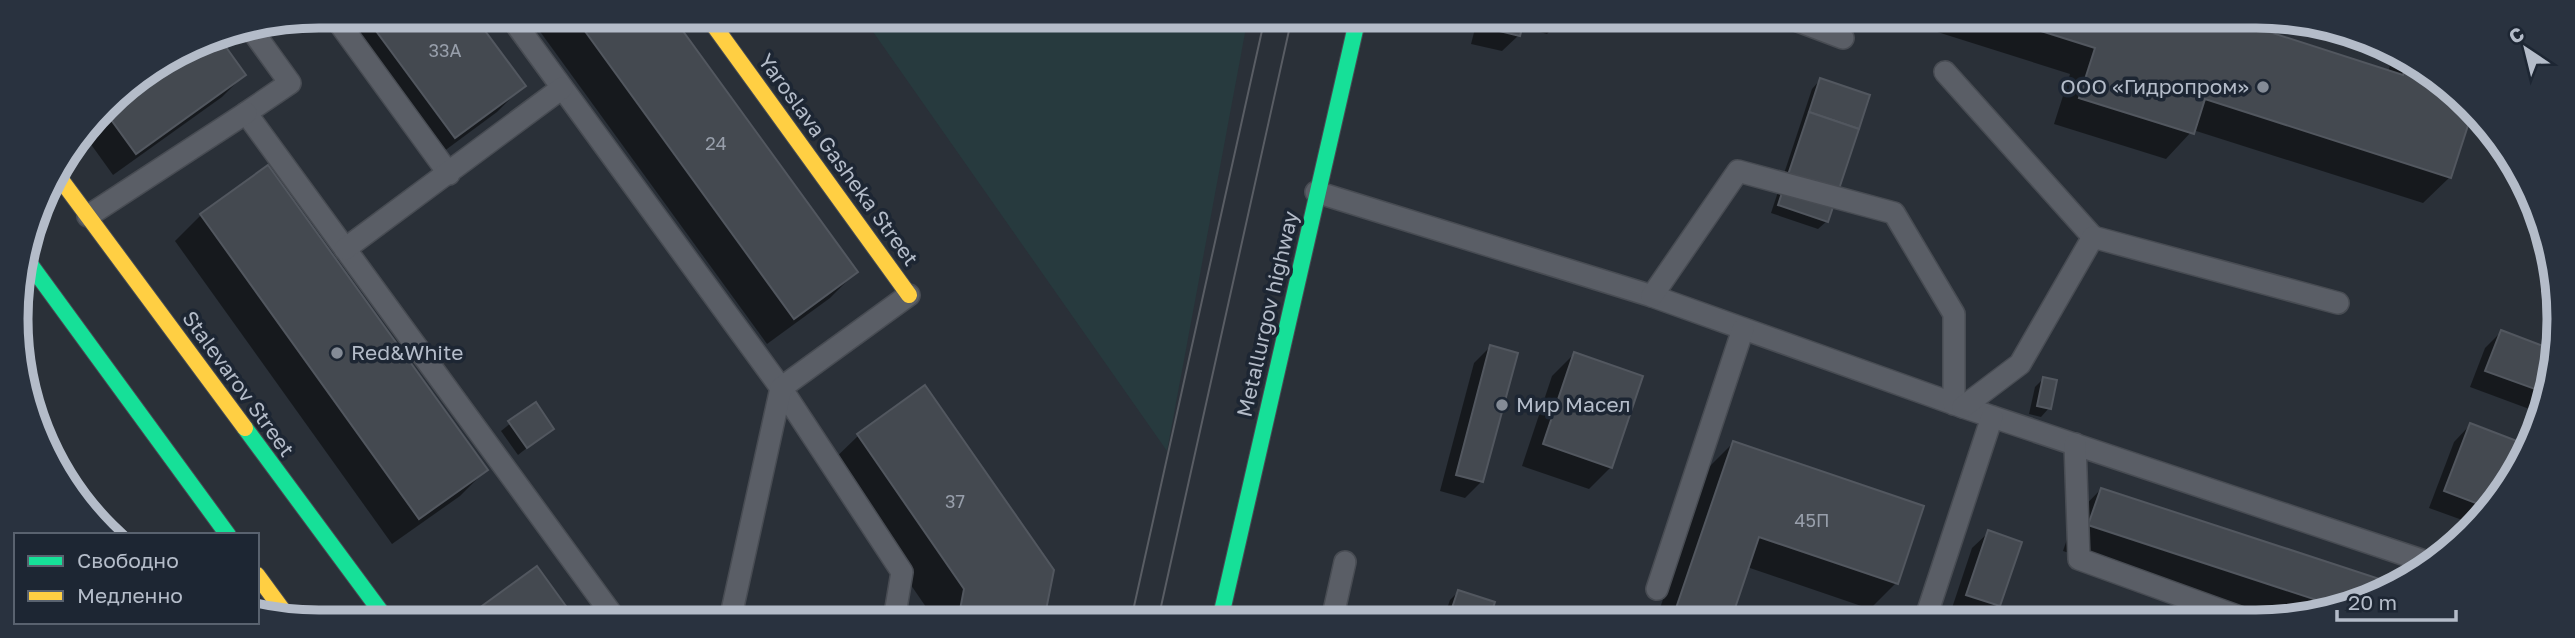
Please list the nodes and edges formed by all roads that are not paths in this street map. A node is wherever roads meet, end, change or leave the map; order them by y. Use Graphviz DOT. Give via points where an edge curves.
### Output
graph roads {
  1 [pos="343,28"];
  2 [pos="519,28"];
  3 [pos="716,28"];
  4 [pos="1355,28"];
  5 [pos="1816,28"];
  6 [pos="256,35"];
  7 [pos="1843,38"];
  8 [pos="1945,72"];
  9 [pos="562,88"];
  10 [pos="246,113"];
  11 [pos="449,174"];
  12 [pos="62,182"];
  13 [pos="1316,191"];
  14 [pos="88,216"];
  15 [pos="2093,237"];
  16 [pos="345,249"];
  17 [pos="33,268"];
  18 [pos="909,295"];
  19 [pos="1651,296"];
  20 [pos="2338,303"];
  21 [pos="1743,329"];
  22 [pos="781,388"];
  23 [pos="1959,405"];
  24 [pos="1992,417"];
  25 [pos="2075,444"];
  26 [pos="227,533"];
  27 [pos="2420,560"];
  28 [pos="1345,562"];
  29 [pos="259,578"];
  30 [pos="1657,589"];
  31 [pos="373,602"];
  32 [pos="281,608"];
  33 [pos="363,610"];
  34 [pos="379,610"];
  35 [pos="609,610"];
  36 [pos="732,610"];
  37 [pos="896,610"];
  38 [pos="1222,610"];
  39 [pos="1334,610"];
  40 [pos="1928,610"];
  41 [pos="2220,610"];
  1 -- 11 [label="lane"];
  2 -- 9 [label="lane"];
  3 -- 18 [label="main road, Yaroslava Gasheka Street"];
  4 -- 13 [label="main road, Metallurgov highway"];
  5 -- 7 [label="lane"];
  6 -- 10 [label="lane" via="289,83"];
  8 -- 15 [label="lane"];
  9 -- 11 [label="lane"];
  9 -- 22 [label="lane"];
  10 -- 14 [label="lane"];
  10 -- 16 [label="lane"];
  11 -- 16 [label="lane"];
  12 -- 14 [label="main road, Stalevarov Street"];
  13 -- 19 [label="lane"];
  13 -- 38 [label="main road, Metallurgov highway"];
  14 -- 31 [label="main road, Stalevarov Street"];
  15 -- 20 [label="lane"];
  15 -- 23 [label="lane" via="2020,364"];
  16 -- 35 [label="lane"];
  17 -- 26 [label="main road"];
  18 -- 22 [label="lane"];
  19 -- 21 [label="lane"];
  19 -- 23 [label="lane" via="1738,171 1894,214 1954,314"];
  21 -- 23 [label="lane"];
  21 -- 30 [label="lane"];
  22 -- 36 [label="lane"];
  22 -- 37 [label="lane" via="902,572"];
  23 -- 24 [label="lane"];
  24 -- 25 [label="lane"];
  24 -- 40 [label="lane"];
  25 -- 27 [label="lane"];
  25 -- 41 [label="lane" via="2079,559"];
  28 -- 39 [label="lane"];
  29 -- 32 [label="main road"];
  31 -- 33 [label="main road"];
  31 -- 34 [label="main road, Stalevarov Street"];
}
